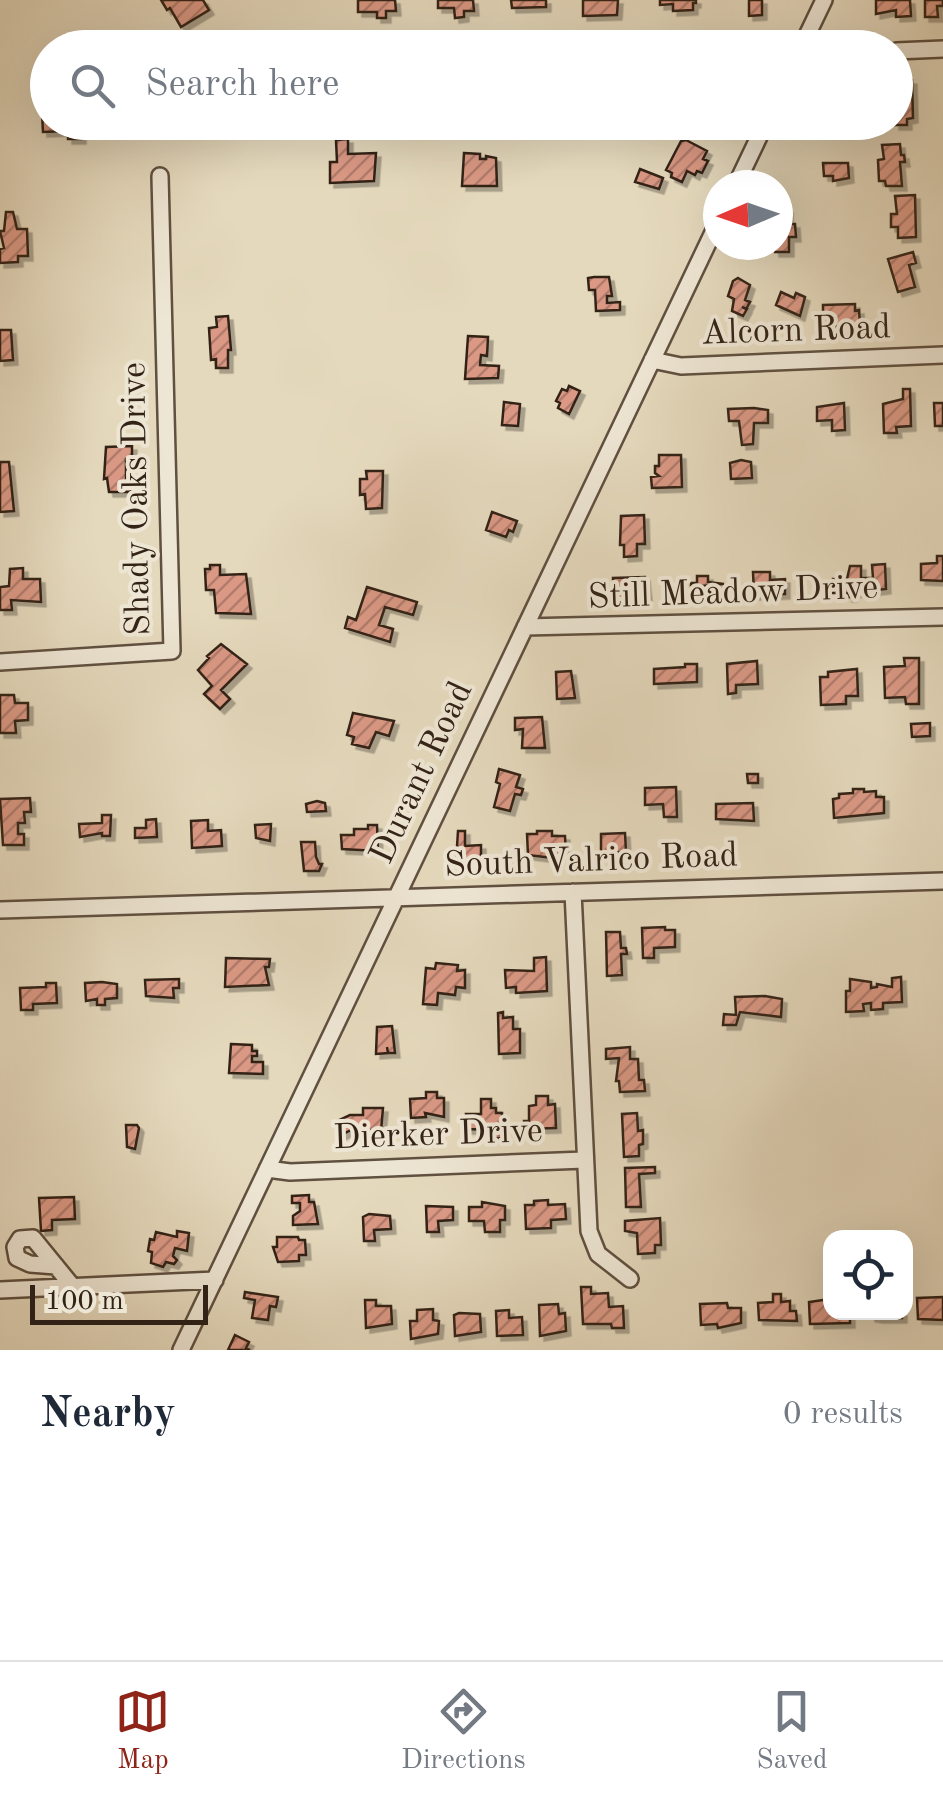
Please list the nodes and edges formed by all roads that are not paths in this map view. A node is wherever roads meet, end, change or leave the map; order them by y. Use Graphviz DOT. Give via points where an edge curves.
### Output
graph roads {
  1 [pos="824,0"];
  2 [pos="810,30"];
  3 [pos="943,49"];
  4 [pos="913,50"];
  5 [pos="757,140"];
  6 [pos="743,170"];
  7 [pos="160,176"];
  8 [pos="703,253"];
  9 [pos="943,355"];
  10 [pos="652,360"];
  11 [pos="943,617"];
  12 [pos="524,628"];
  13 [pos="0,662"];
  14 [pos="943,881"];
  15 [pos="572,892"];
  16 [pos="396,897"];
  17 [pos="0,910"];
  18 [pos="584,1160"];
  19 [pos="267,1169"];
  20 [pos="56,1266"];
  21 [pos="630,1279"];
  22 [pos="214,1280"];
  23 [pos="73,1287"];
  24 [pos="0,1290"];
  25 [pos="181,1350"];
  1 -- 2 [label="street"];
  3 -- 4 [label="street"];
  5 -- 6 [label="street"];
  7 -- 13 [label="street, Shady Oaks Drive" via="172,651"];
  8 -- 10 [label="street, Durant Road"];
  9 -- 10 [label="street, Alcorn Road" via="681,366"];
  10 -- 12 [label="street, Durant Road"];
  11 -- 12 [label="street, Still Meadow Drive"];
  12 -- 16 [label="street, Durant Road"];
  14 -- 15 [label="street, South Valrico Road"];
  15 -- 16 [label="street, South Valrico Road"];
  15 -- 18 [label="street, Dierker Drive"];
  16 -- 17 [label="street, South Valrico Road"];
  16 -- 19 [label="street, Durant Road"];
  18 -- 19 [label="street, Dierker Drive"];
  18 -- 21 [label="street" via="598,1254"];
  19 -- 22 [label="street, Durant Road"];
  20 -- 23 [label="street"];
  22 -- 23 [label="street"];
  22 -- 25 [label="street, Durant Road"];
  23 -- 24 [label="street"];
}
